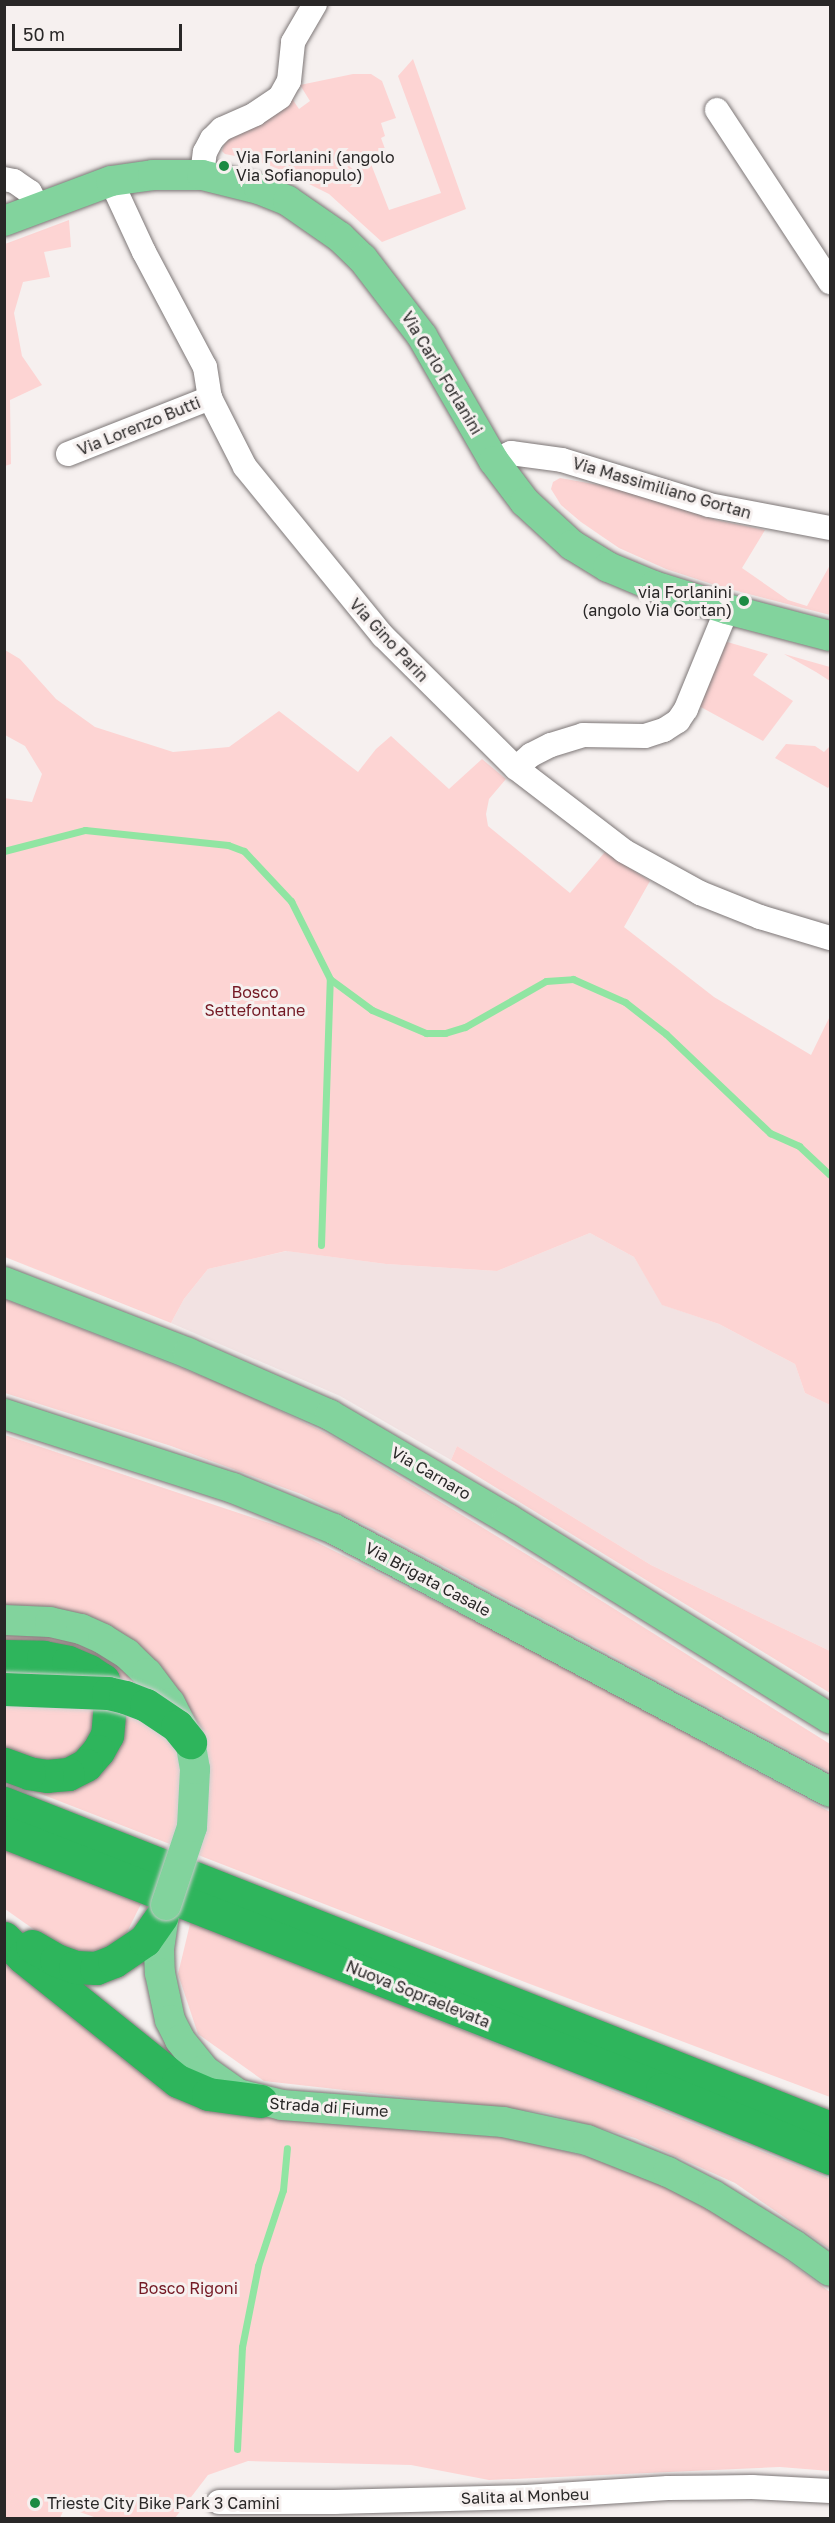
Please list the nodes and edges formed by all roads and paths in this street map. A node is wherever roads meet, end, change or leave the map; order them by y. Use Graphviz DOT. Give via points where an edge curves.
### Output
graph roads {
  1 [pos="315,4"];
  2 [pos="717,110"];
  3 [pos="202,175"];
  4 [pos="4,179"];
  5 [pos="111,182"];
  6 [pos="38,208"];
  7 [pos="4,221"];
  8 [pos="831,282"];
  9 [pos="210,398"];
  10 [pos="68,454"];
  11 [pos="494,461"];
  12 [pos="831,528"];
  13 [pos="727,609"];
  14 [pos="831,636"];
  15 [pos="516,768"];
  16 [pos="831,938"];
  17 [pos="4,1282"];
  18 [pos="4,1414"];
  19 [pos="4,1620"];
  20 [pos="4,1656"];
  21 [pos="4,1689"];
  22 [pos="831,1719"];
  23 [pos="190,1742"];
  24 [pos="4,1764"];
  25 [pos="831,1792"];
  26 [pos="4,1803"];
  27 [pos="4,1832"];
  28 [pos="164,1910"];
  29 [pos="4,1930"];
  30 [pos="4,1938"];
  31 [pos="261,2101"];
  32 [pos="831,2128"];
  33 [pos="831,2158"];
  34 [pos="831,2271"];
  35 [pos="831,2491"];
  36 [pos="219,2502"];
  1 -- 3 [label="street" via="293,42 289,81 280,97 222,129 205,152"];
  2 -- 8 [label="street"];
  3 -- 5 [label="main road, Via Carlo Forlanini" via="153,175"];
  3 -- 11 [label="main road, Via Carlo Forlanini" via="269,193 317,219 363,259 422,336"];
  4 -- 6 [label="street" via="30,192"];
  5 -- 6 [label="main road, Via Carlo Forlanini"];
  5 -- 9 [label="street, Via Gino Parin" via="205,367"];
  6 -- 7 [label="main road, Via Carlo Forlanini"];
  9 -- 10 [label="street, Via Lorenzo Butti"];
  9 -- 15 [label="street, Via Gino Parin" via="244,467 330,575 383,636"];
  11 -- 12 [label="street, Via Massimiliano Gortan" via="511,453 562,460 709,505"];
  11 -- 13 [label="main road, Via Carlo Forlanini" via="525,502 572,545 608,567 654,586"];
  13 -- 14 [label="main road, Via Carlo Forlanini"];
  13 -- 15 [label="street" via="678,721 645,736 583,735 551,745"];
  15 -- 16 [label="street, Via Gino Parin" via="624,851 670,877 760,916"];
  17 -- 22 [label="main road, Via Carnaro" via="198,1357 330,1415 508,1519"];
  18 -- 25 [label="main road, Via Brigata Casale" via="233,1488 333,1529"];
  19 -- 23 [label="main road, Strada di Fiume, bridge" via="50,1622 81,1629 127,1654 170,1703"];
  20 -- 24 [label="highway" via="43,1657 89,1671 103,1680 110,1703 106,1735 86,1765 68,1774 47,1776"];
  21 -- 23 [label="highway, bridge" via="125,1697 146,1705 177,1726"];
  23 -- 28 [label="main road, Strada di Fiume, bridge" via="195,1769 192,1827"];
  26 -- 32 [label="highway, Nuova Sopraelevata"];
  27 -- 33 [label="highway, Nuova Sopraelevata"];
  28 -- 29 [label="highway" via="145,1940 96,1968 75,1967 56,1960"];
  28 -- 31 [label="main road, Strada di Fiume" via="160,1973 170,2020 180,2040 220,2084"];
  30 -- 31 [label="highway" via="178,2081 208,2094"];
  31 -- 34 [label="main road, Strada di Fiume" via="466,2117 587,2139 713,2195"];
  35 -- 36 [label="street, Salita al Monbeu" via="692,2488 345,2502"];
}
